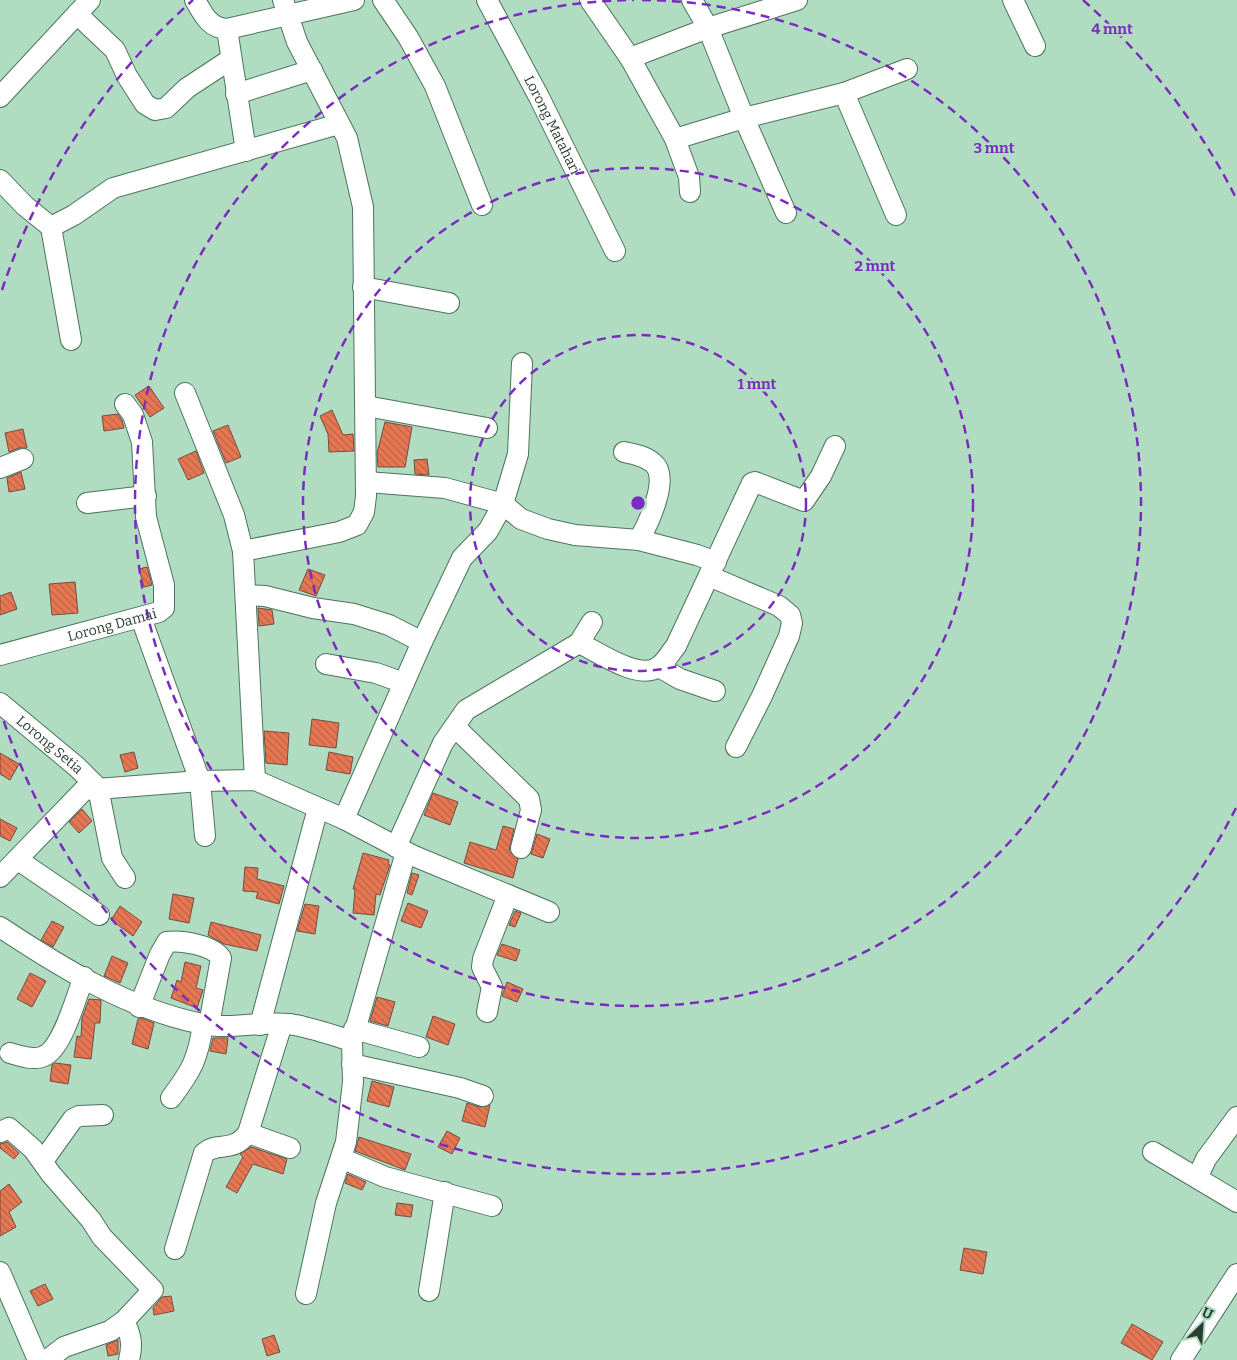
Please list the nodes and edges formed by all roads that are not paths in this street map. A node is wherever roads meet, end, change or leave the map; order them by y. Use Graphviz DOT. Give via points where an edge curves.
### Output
graph roads {
  1 [pos="194,0"];
  2 [pos="354,0"];
  3 [pos="383,0"];
  4 [pos="487,0"];
  5 [pos="590,0"];
  6 [pos="692,0"];
  7 [pos="797,0"];
  8 [pos="1014,0"];
  9 [pos="83,7"];
  10 [pos="285,8"];
  11 [pos="708,28"];
  12 [pos="227,29"];
  13 [pos="1036,46"];
  14 [pos="630,58"];
  15 [pos="230,59"];
  16 [pos="907,69"];
  17 [pos="312,70"];
  18 [pos="844,93"];
  19 [pos="236,94"];
  20 [pos="0,97"];
  21 [pos="744,118"];
  22 [pos="339,124"];
  23 [pos="675,140"];
  24 [pos="246,151"];
  25 [pos="0,180"];
  26 [pos="690,192"];
  27 [pos="482,205"];
  28 [pos="786,213"];
  29 [pos="896,215"];
  30 [pos="51,227"];
  31 [pos="615,251"];
  32 [pos="363,287"];
  33 [pos="449,303"];
  34 [pos="71,340"];
  35 [pos="522,363"];
  36 [pos="185,393"];
  37 [pos="125,404"];
  38 [pos="366,406"];
  39 [pos="487,428"];
  40 [pos="835,446"];
  41 [pos="624,452"];
  42 [pos="23,459"];
  43 [pos="0,468"];
  44 [pos="367,482"];
  45 [pos="146,496"];
  46 [pos="87,503"];
  47 [pos="503,504"];
  48 [pos="639,540"];
  49 [pos="243,551"];
  50 [pos="713,569"];
  51 [pos="246,595"];
  52 [pos="141,618"];
  53 [pos="592,622"];
  54 [pos="422,642"];
  55 [pos="579,643"];
  56 [pos="0,655"];
  57 [pos="326,664"];
  58 [pos="659,667"];
  59 [pos="404,683"];
  60 [pos="715,691"];
  61 [pos="0,704"];
  62 [pos="455,727"];
  63 [pos="736,747"];
  64 [pos="255,780"];
  65 [pos="200,781"];
  66 [pos="98,788"];
  67 [pos="318,808"];
  68 [pos="344,819"];
  69 [pos="205,836"];
  70 [pos="521,848"];
  71 [pos="401,849"];
  72 [pos="18,860"];
  73 [pos="0,877"];
  74 [pos="125,878"];
  75 [pos="508,895"];
  76 [pos="549,912"];
  77 [pos="99,916"];
  78 [pos="0,927"];
  79 [pos="84,977"];
  80 [pos="139,1006"];
  81 [pos="487,1012"];
  82 [pos="282,1024"];
  83 [pos="206,1025"];
  84 [pos="260,1025"];
  85 [pos="353,1035"];
  86 [pos="419,1046"];
  87 [pos="10,1053"];
  88 [pos="352,1064"];
  89 [pos="483,1096"];
  90 [pos="171,1098"];
  91 [pos="103,1115"];
  92 [pos="1237,1117"];
  93 [pos="0,1132"];
  94 [pos="248,1132"];
  95 [pos="290,1148"];
  96 [pos="1154,1152"];
  97 [pos="341,1158"];
  98 [pos="43,1161"];
  99 [pos="1198,1176"];
  100 [pos="445,1192"];
  101 [pos="1237,1202"];
  102 [pos="492,1206"];
  103 [pos="175,1249"];
  104 [pos="0,1272"];
  105 [pos="1237,1274"];
  106 [pos="430,1291"];
  107 [pos="306,1294"];
  108 [pos="124,1321"];
  109 [pos="38,1360"];
  110 [pos="47,1360"];
  111 [pos="129,1360"];
  112 [pos="1181,1360"];
  1 -- 12 [label="street" via="208,22 216,28"];
  2 -- 10 [label="street"];
  3 -- 27 [label="street" via="435,86"];
  4 -- 31 [label="street, Lorong Matahari" via="540,97"];
  5 -- 14 [label="street"];
  6 -- 11 [label="street"];
  7 -- 11 [label="street"];
  8 -- 13 [label="street"];
  9 -- 15 [label="street" via="115,50 126,76 145,104 155,110 166,108 187,88"];
  9 -- 20 [label="street"];
  10 -- 12 [label="street"];
  10 -- 17 [label="street"];
  11 -- 14 [label="street"];
  11 -- 21 [label="street"];
  12 -- 15 [label="street"];
  14 -- 23 [label="street"];
  15 -- 19 [label="street"];
  16 -- 18 [label="street"];
  17 -- 19 [label="street"];
  17 -- 22 [label="street"];
  18 -- 21 [label="street"];
  18 -- 29 [label="street"];
  19 -- 24 [label="street"];
  21 -- 23 [label="street"];
  21 -- 28 [label="street"];
  22 -- 24 [label="street"];
  22 -- 32 [label="street" via="346,138 363,207"];
  23 -- 26 [label="street" via="689,177"];
  24 -- 30 [label="street" via="113,188"];
  25 -- 30 [label="street"];
  30 -- 34 [label="street"];
  32 -- 33 [label="street"];
  32 -- 38 [label="street"];
  35 -- 47 [label="street" via="518,454"];
  36 -- 49 [label="street" via="234,515"];
  37 -- 45 [label="street, Lorong Damai" via="133,415 142,442"];
  38 -- 39 [label="street"];
  38 -- 44 [label="street"];
  40 -- 50 [label="street" via="804,502 752,483"];
  41 -- 48 [label="street" via="643,456 654,463 660,475 649,523"];
  42 -- 43 [label="street"];
  44 -- 47 [label="street" via="445,488"];
  44 -- 49 [label="street" via="364,512 358,525 339,532"];
  45 -- 46 [label="street"];
  45 -- 52 [label="street, Lorong Damai" via="146,517 164,585 165,604 162,610"];
  47 -- 48 [label="street" via="521,518 548,529 575,535"];
  47 -- 54 [label="street" via="488,531 462,558"];
  48 -- 50 [label="street" via="697,555"];
  49 -- 51 [label="street"];
  50 -- 58 [label="street" via="676,646"];
  50 -- 63 [label="street" via="787,611 792,623 762,696"];
  51 -- 54 [label="street" via="354,614 389,625"];
  51 -- 64 [label="street"];
  52 -- 56 [label="street, Lorong Damai"];
  52 -- 65 [label="street"];
  53 -- 55 [label="street"];
  54 -- 59 [label="street"];
  55 -- 58 [label="street" via="629,668 648,672"];
  55 -- 62 [label="street" via="466,710"];
  57 -- 59 [label="street" via="376,673"];
  58 -- 60 [label="street" via="680,679"];
  59 -- 68 [label="street"];
  61 -- 66 [label="street, Lorong Setia"];
  62 -- 70 [label="street" via="529,799 531,810"];
  62 -- 71 [label="street" via="444,743"];
  64 -- 65 [label="street"];
  64 -- 67 [label="street"];
  65 -- 66 [label="street"];
  65 -- 69 [label="street"];
  66 -- 72 [label="street" via="84,790 74,798"];
  66 -- 74 [label="street" via="112,858"];
  67 -- 68 [label="street"];
  67 -- 84 [label="street"];
  68 -- 71 [label="street"];
  71 -- 75 [label="street"];
  71 -- 85 [label="street"];
  72 -- 73 [label="street"];
  72 -- 77 [label="street"];
  75 -- 76 [label="street"];
  75 -- 81 [label="street" via="483,959 482,967 492,988"];
  78 -- 79 [label="street"];
  79 -- 80 [label="street"];
  79 -- 87 [label="street" via="55,1045 44,1056 31,1058"];
  80 -- 83 [label="street"];
  80 -- 83 [label="street" via="167,942 209,949 221,958"];
  82 -- 84 [label="street"];
  82 -- 85 [label="street"];
  82 -- 94 [label="street"];
  83 -- 84 [label="street"];
  83 -- 90 [label="street" via="191,1070"];
  85 -- 86 [label="street"];
  85 -- 88 [label="street"];
  88 -- 89 [label="street"];
  88 -- 97 [label="street" via="346,1142"];
  91 -- 98 [label="street" via="73,1119"];
  92 -- 99 [label="street" via="1206,1159"];
  93 -- 98 [label="street" via="8,1128 15,1132"];
  94 -- 95 [label="street"];
  94 -- 103 [label="street" via="239,1143 204,1153"];
  96 -- 99 [label="street"];
  97 -- 100 [label="street" via="385,1177"];
  97 -- 107 [label="street" via="326,1203"];
  98 -- 108 [label="street" via="102,1236 153,1290"];
  99 -- 101 [label="street"];
  100 -- 102 [label="street"];
  100 -- 106 [label="street"];
  104 -- 109 [label="street"];
  105 -- 112 [label="street"];
  108 -- 110 [label="street" via="110,1331 64,1347"];
  108 -- 111 [label="street" via="131,1336"];
}
